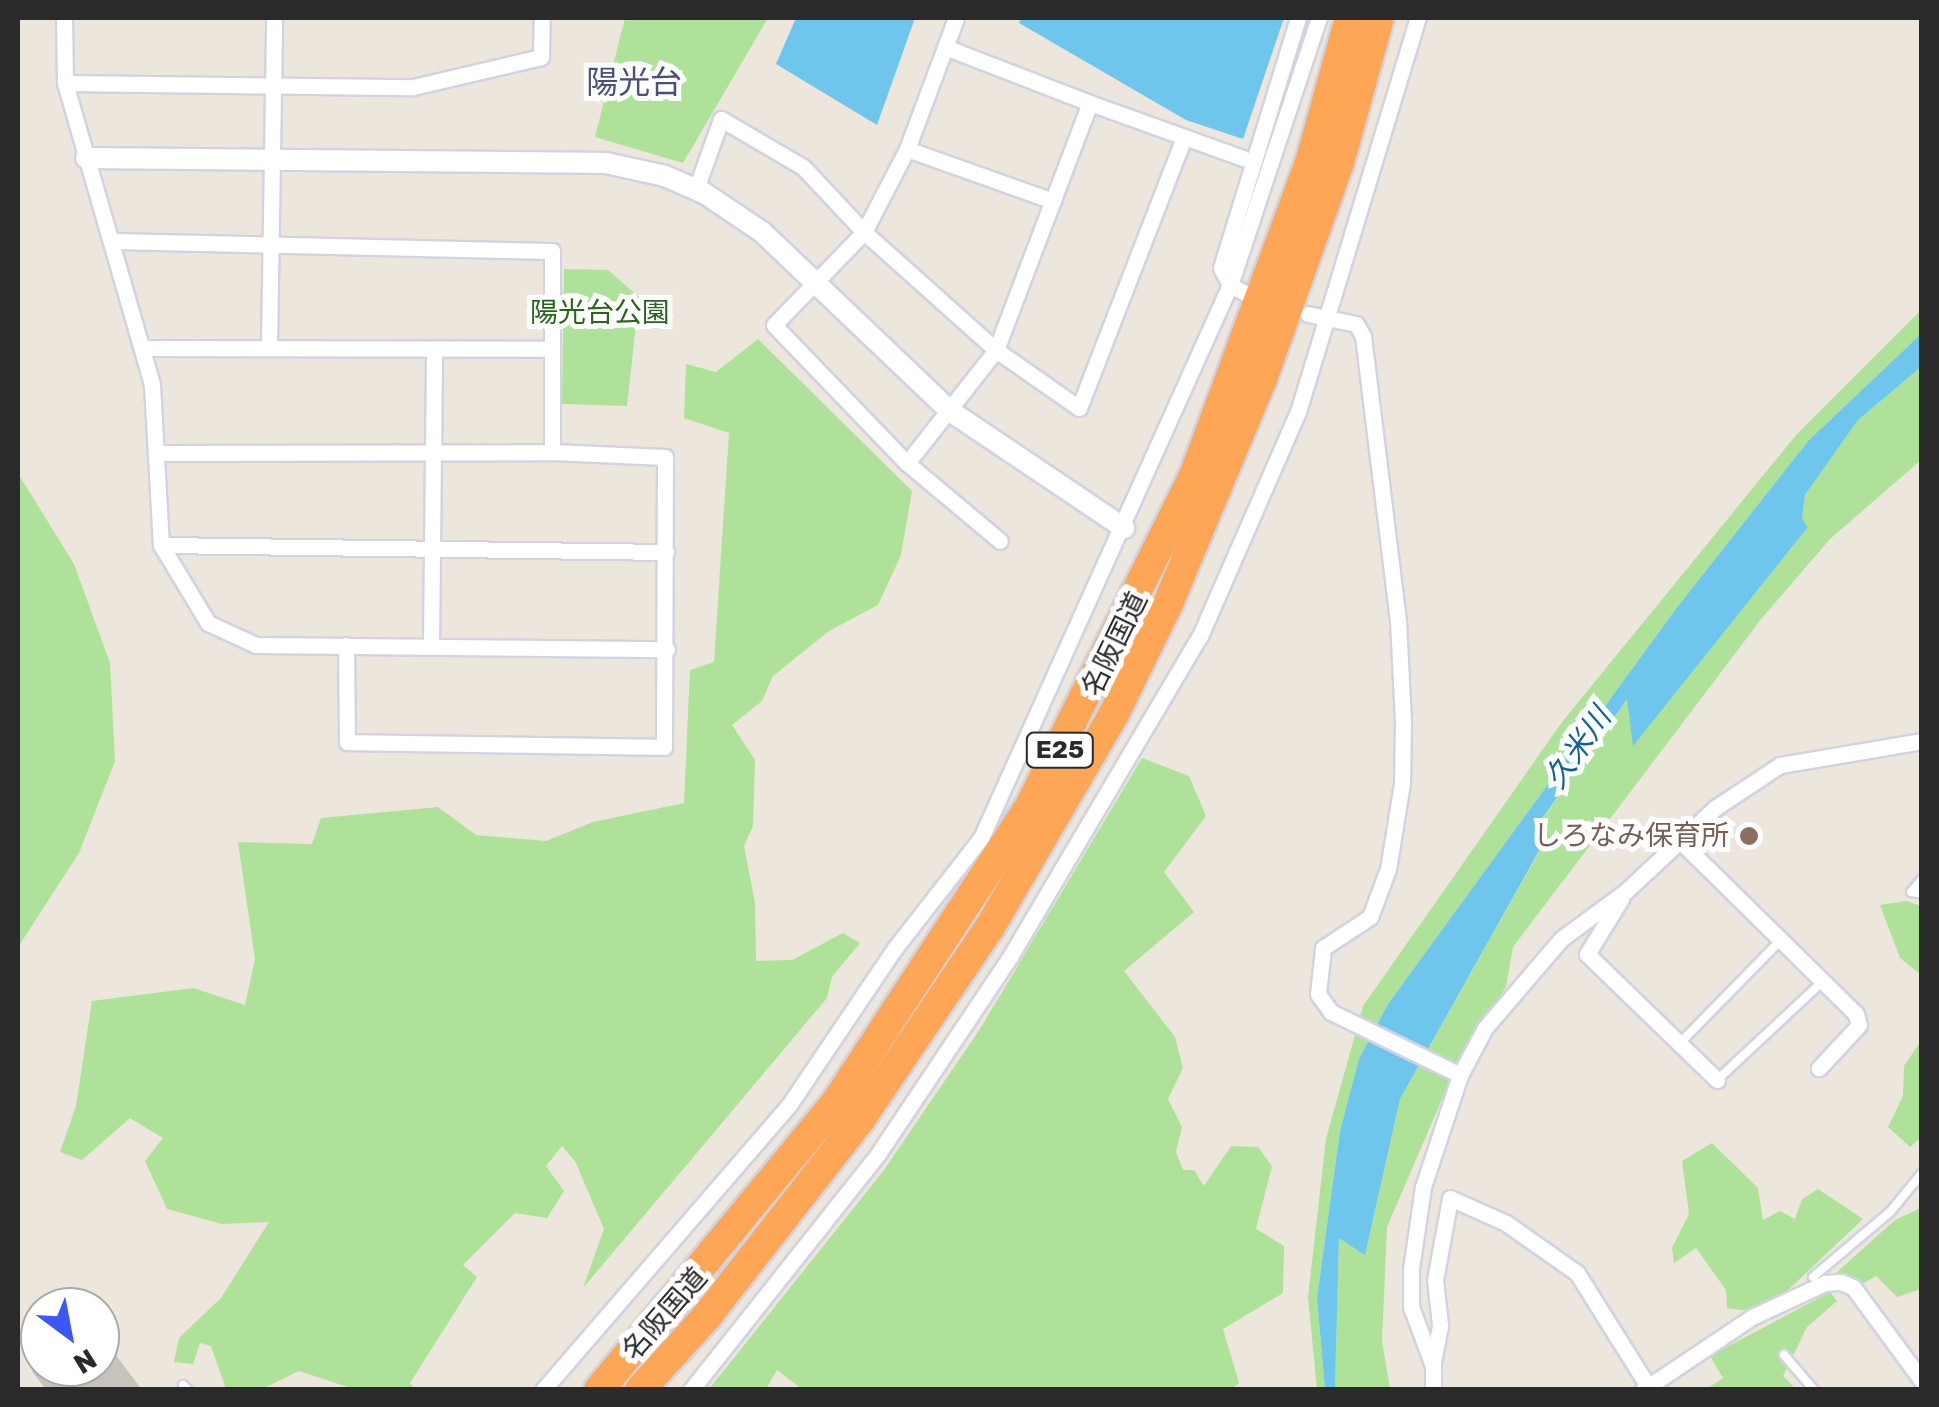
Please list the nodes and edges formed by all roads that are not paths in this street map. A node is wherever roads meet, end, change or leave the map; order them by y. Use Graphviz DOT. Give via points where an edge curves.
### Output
graph roads {
  1 [pos="64,18"];
  2 [pos="274,18"];
  3 [pos="542,18"];
  4 [pos="956,18"];
  5 [pos="1298,18"];
  6 [pos="1318,18"];
  7 [pos="1350,18"];
  8 [pos="1379,18"];
  9 [pos="1388,18"];
  10 [pos="1418,18"];
  11 [pos="945,47"];
  12 [pos="65,84"];
  13 [pos="273,84"];
  14 [pos="1090,104"];
  15 [pos="1184,137"];
  16 [pos="907,149"];
  17 [pos="86,158"];
  18 [pos="1243,158"];
  19 [pos="272,160"];
  20 [pos="696,189"];
  21 [pos="1053,201"];
  22 [pos="864,232"];
  23 [pos="112,242"];
  24 [pos="271,244"];
  25 [pos="1300,274"];
  26 [pos="816,284"];
  27 [pos="1238,289"];
  28 [pos="1308,314"];
  29 [pos="1329,318"];
  30 [pos="269,346"];
  31 [pos="142,348"];
  32 [pos="552,349"];
  33 [pos="434,350"];
  34 [pos="996,350"];
  35 [pos="950,411"];
  36 [pos="156,452"];
  37 [pos="552,452"];
  38 [pos="433,454"];
  39 [pos="907,463"];
  40 [pos="1124,528"];
  41 [pos="1000,541"];
  42 [pos="162,545"];
  43 [pos="432,551"];
  44 [pos="666,552"];
  45 [pos="346,645"];
  46 [pos="431,646"];
  47 [pos="668,648"];
  48 [pos="1922,741"];
  49 [pos="1679,840"];
  50 [pos="1922,879"];
  51 [pos="1626,892"];
  52 [pos="1922,894"];
  53 [pos="1781,940"];
  54 [pos="1823,982"];
  55 [pos="1680,1043"];
  56 [pos="1819,1068"];
  57 [pos="1460,1075"];
  58 [pos="1717,1080"];
  59 [pos="836,1101"];
  60 [pos="1922,1173"];
  61 [pos="1813,1277"];
  62 [pos="707,1316"];
  63 [pos="1784,1355"];
  64 [pos="1433,1366"];
  65 [pos="1922,1381"];
  66 [pos="1646,1388"];
  67 [pos="543,1390"];
  68 [pos="581,1390"];
  69 [pos="599,1390"];
  70 [pos="640,1390"];
  71 [pos="652,1390"];
  72 [pos="691,1390"];
  73 [pos="1432,1390"];
  74 [pos="1814,1390"];
  1 -- 12 [label="street"];
  2 -- 13 [label="street"];
  3 -- 13 [label="street" via="541,57 414,86"];
  4 -- 11 [label="street"];
  5 -- 27 [label="street" via="1221,268"];
  6 -- 27 [label="street"];
  7 -- 59 [label="highway, 名阪国道 / E25" via="1270,277 1140,596 1031,804"];
  8 -- 25 [label="highway, 名阪国道 / E25"];
  9 -- 25 [label="highway" via="1337,188"];
  10 -- 29 [label="street"];
  11 -- 14 [label="street"];
  11 -- 16 [label="street"];
  12 -- 13 [label="street"];
  12 -- 17 [label="street"];
  13 -- 19 [label="street"];
  14 -- 15 [label="street"];
  14 -- 21 [label="street"];
  15 -- 18 [label="street"];
  15 -- 34 [label="street" via="1080,408"];
  16 -- 21 [label="street"];
  16 -- 22 [label="street"];
  17 -- 19 [label="street"];
  17 -- 23 [label="street"];
  19 -- 20 [label="street" via="606,164"];
  19 -- 24 [label="street"];
  20 -- 22 [label="street" via="722,119 803,167"];
  20 -- 26 [label="street" via="762,232"];
  21 -- 34 [label="street"];
  22 -- 26 [label="street"];
  22 -- 34 [label="street"];
  23 -- 24 [label="street"];
  23 -- 31 [label="street"];
  24 -- 30 [label="street"];
  24 -- 32 [label="street" via="552,250"];
  25 -- 62 [label="highway, 名阪国道 / E25" via="1213,501 1103,734 923,1029"];
  26 -- 35 [label="street"];
  26 -- 39 [label="street" via="774,325"];
  27 -- 40 [label="street"];
  28 -- 29 [label="street"];
  29 -- 57 [label="street" via="1356,324 1363,336 1398,620 1402,782 1388,870 1370,916 1323,948 1318,994 1331,1012"];
  29 -- 72 [label="street" via="1298,412 1200,636 1011,955 878,1154"];
  30 -- 31 [label="street"];
  30 -- 33 [label="street"];
  31 -- 36 [label="street"];
  32 -- 33 [label="street"];
  32 -- 37 [label="street"];
  33 -- 38 [label="street"];
  34 -- 35 [label="street"];
  35 -- 39 [label="street"];
  35 -- 40 [label="street"];
  36 -- 38 [label="street"];
  36 -- 42 [label="street"];
  37 -- 38 [label="street"];
  37 -- 44 [label="street" via="665,458"];
  38 -- 43 [label="street"];
  39 -- 41 [label="street"];
  40 -- 67 [label="street" via="981,838 894,948 789,1104"];
  42 -- 43 [label="street"];
  42 -- 45 [label="street" via="208,624 256,645"];
  43 -- 44 [label="street"];
  43 -- 46 [label="street"];
  44 -- 47 [label="street"];
  45 -- 46 [label="street"];
  45 -- 47 [label="street" via="348,742 664,747"];
  46 -- 47 [label="street"];
  48 -- 49 [label="street" via="1780,765"];
  49 -- 51 [label="street"];
  49 -- 53 [label="street"];
  50 -- 52 [label="lane" via="1911,892"];
  51 -- 55 [label="street" via="1587,954"];
  51 -- 57 [label="street" via="1560,939 1522,980"];
  53 -- 54 [label="street"];
  53 -- 55 [label="lane"];
  54 -- 56 [label="street" via="1859,1024"];
  54 -- 58 [label="lane"];
  55 -- 58 [label="street"];
  57 -- 64 [label="street" via="1424,1187 1411,1269 1411,1307"];
  59 -- 68 [label="highway"];
  59 -- 69 [label="highway, 名阪国道 / E25"];
  60 -- 61 [label="lane" via="1891,1212"];
  62 -- 70 [label="highway, 名阪国道 / E25"];
  62 -- 71 [label="highway"];
  63 -- 74 [label="lane"];
  64 -- 66 [label="street" via="1440,1325 1436,1280 1450,1198 1506,1224 1577,1274"];
  64 -- 73 [label="street"];
  65 -- 66 [label="street" via="1853,1287 1841,1282 1824,1283 1752,1318"];
}
